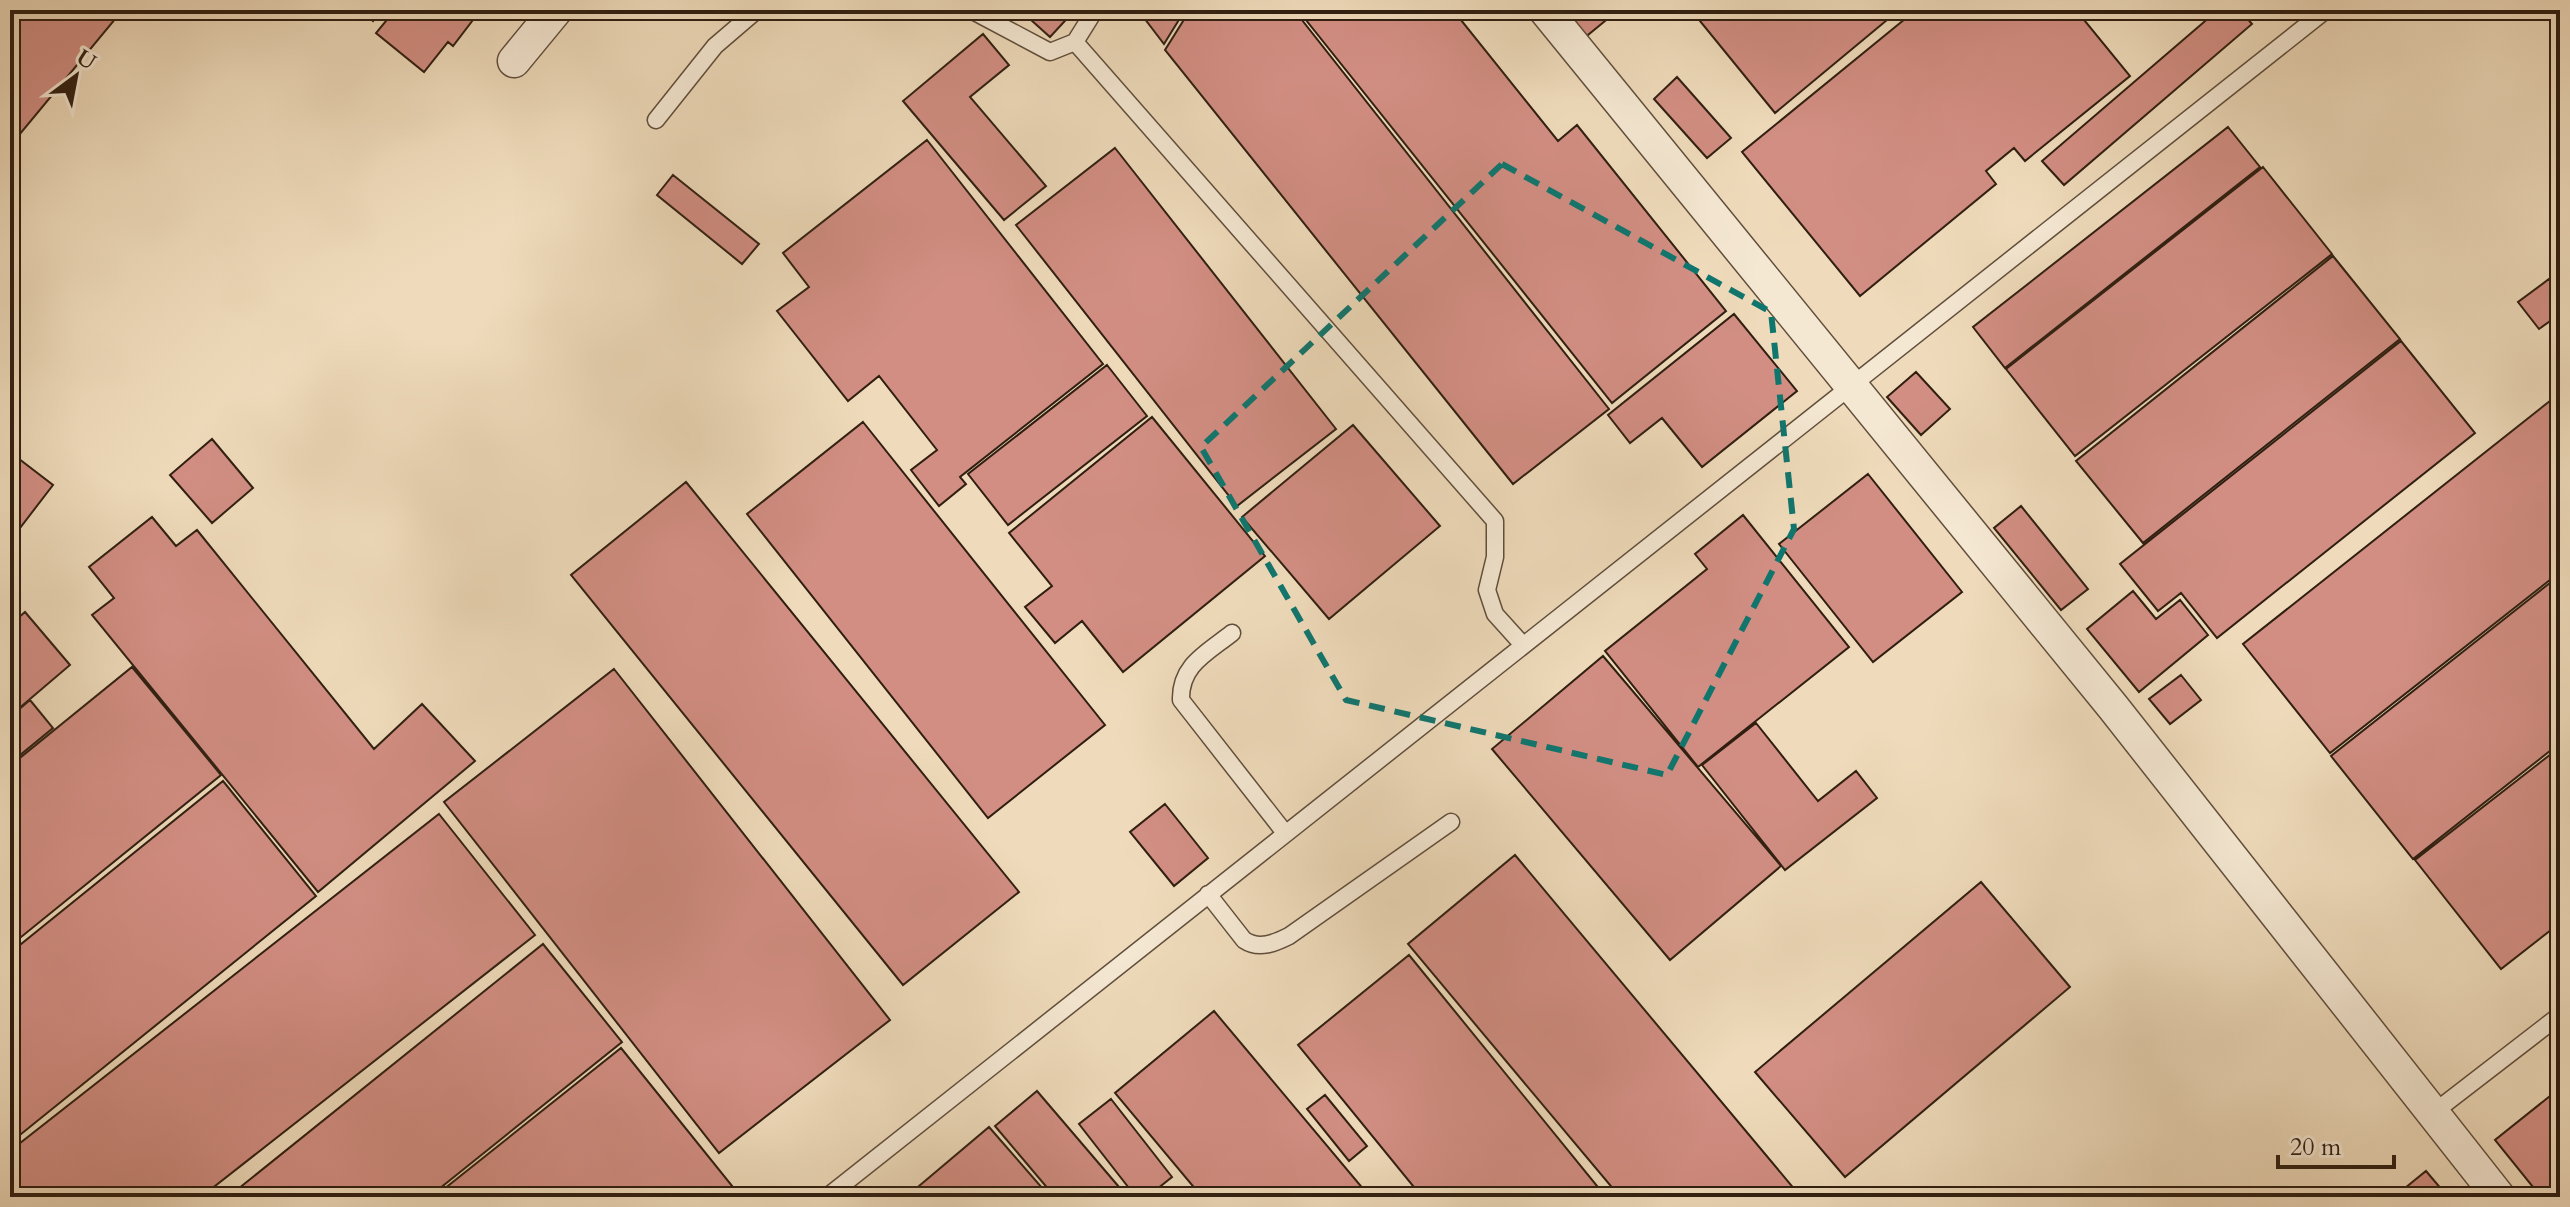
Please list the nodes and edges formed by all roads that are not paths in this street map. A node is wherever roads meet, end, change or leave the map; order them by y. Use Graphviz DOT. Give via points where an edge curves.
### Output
graph roads {
  1 [pos="556,10"];
  2 [pos="757,10"];
  3 [pos="971,10"];
  4 [pos="1095,10"];
  5 [pos="1545,10"];
  6 [pos="2326,10"];
  7 [pos="1075,42"];
  8 [pos="514,61"];
  9 [pos="656,120"];
  10 [pos="1851,384"];
  11 [pos="1232,633"];
  12 [pos="1522,644"];
  13 [pos="1451,822"];
  14 [pos="1285,833"];
  15 [pos="1208,894"];
  16 [pos="2560,1015"];
  17 [pos="2433,1113"];
  18 [pos="827,1197"];
  19 [pos="2499,1197"];
  1 -- 8 [label="street"];
  2 -- 9 [label="lane" via="715,46"];
  3 -- 7 [label="lane" via="1050,52"];
  4 -- 7 [label="lane"];
  5 -- 10 [label="street"];
  6 -- 10 [label="lane"];
  7 -- 12 [label="lane" via="1495,521 1495,557 1487,590 1495,614"];
  10 -- 12 [label="lane"];
  10 -- 17 [label="street"];
  11 -- 14 [label="lane" via="1187,668 1181,700"];
  12 -- 14 [label="lane"];
  13 -- 15 [label="lane" via="1269,945 1244,940"];
  14 -- 15 [label="lane"];
  15 -- 18 [label="lane"];
  16 -- 17 [label="lane"];
  17 -- 19 [label="street"];
}
